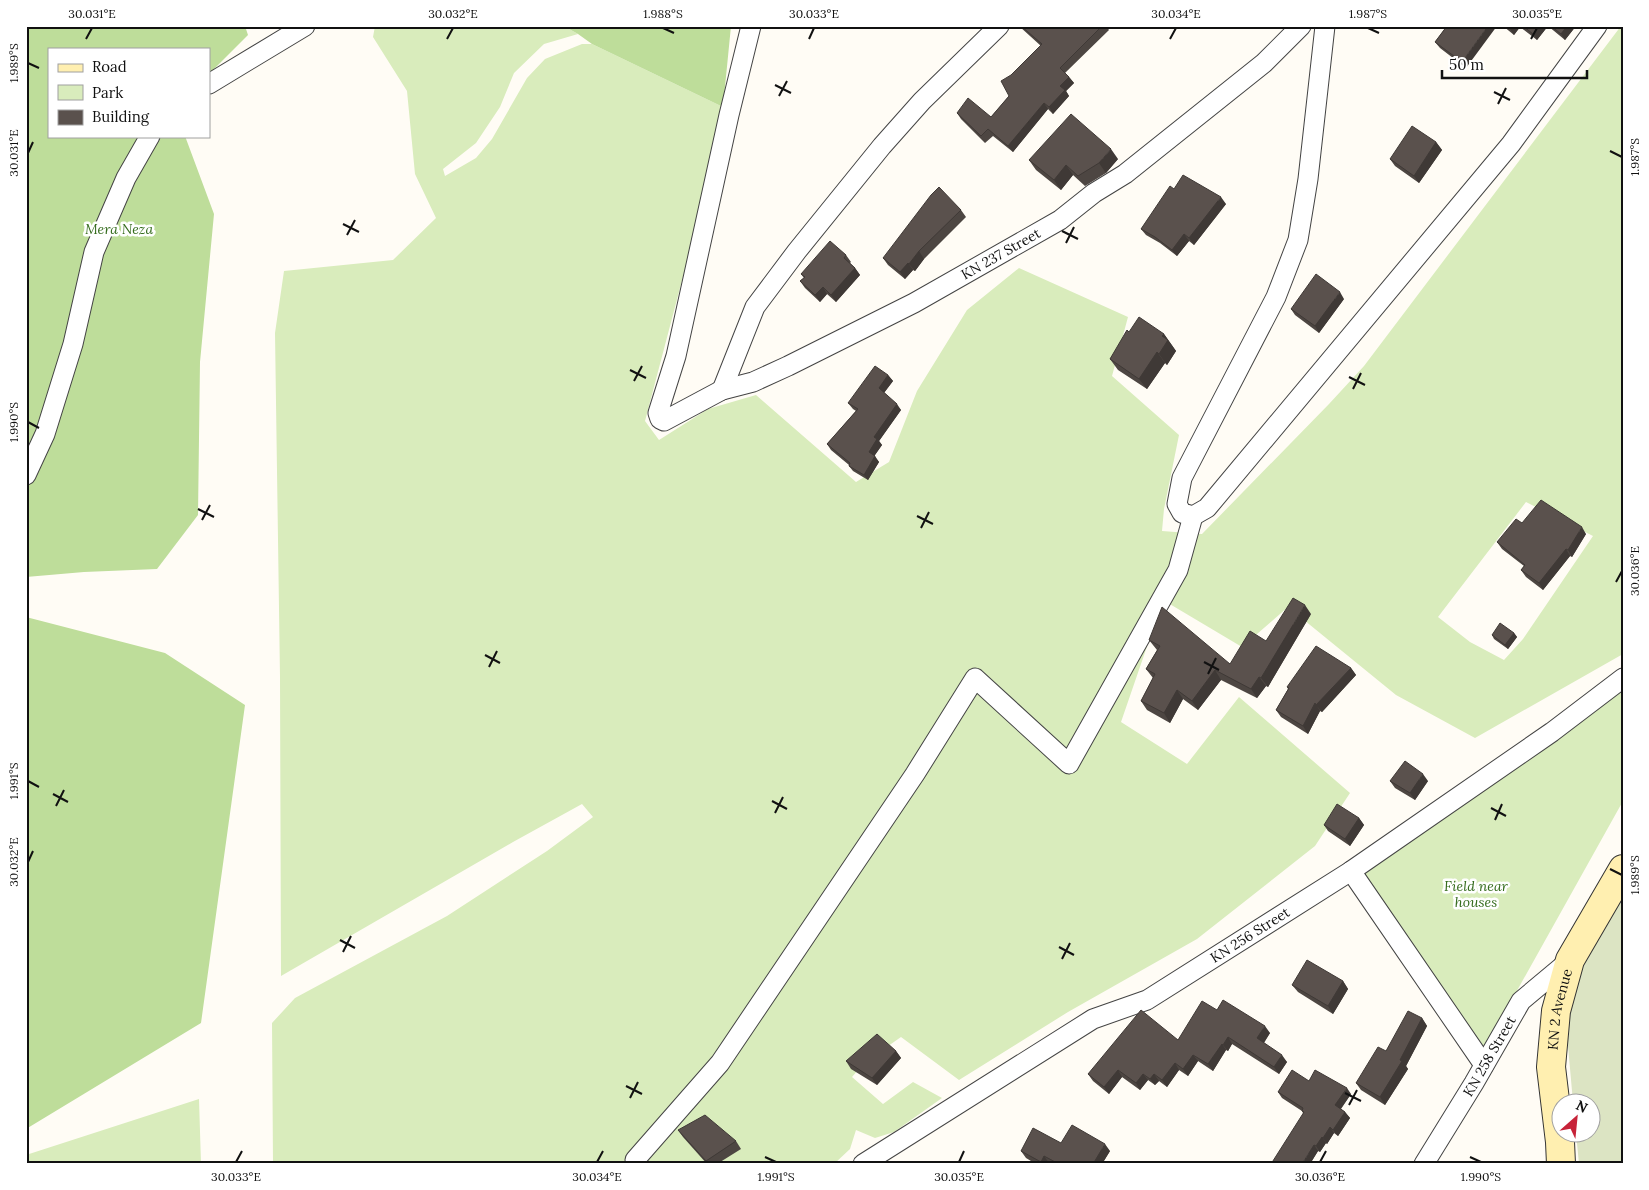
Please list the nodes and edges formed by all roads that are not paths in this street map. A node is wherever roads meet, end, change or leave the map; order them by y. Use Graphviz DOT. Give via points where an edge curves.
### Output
graph roads {
  1 [pos="306,26"];
  2 [pos="750,26"];
  3 [pos="999,26"];
  4 [pos="1301,26"];
  5 [pos="1325,26"];
  6 [pos="1597,26"];
  7 [pos="210,83"];
  8 [pos="149,138"];
  9 [pos="722,390"];
  10 [pos="26,475"];
  11 [pos="1193,516"];
  12 [pos="1623,678"];
  13 [pos="1623,869"];
  14 [pos="1351,871"];
  15 [pos="1570,960"];
  16 [pos="1484,1065"];
  17 [pos="870,1163"];
  18 [pos="638,1164"];
  19 [pos="1424,1164"];
  20 [pos="1561,1164"];
  1 -- 7 [label="street"];
  2 -- 9 [label="street, KN 237 Street" via="676,356 658,413 660,419 664,421"];
  3 -- 9 [label="street" via="882,146 797,251 755,307"];
  4 -- 9 [label="street, KN 237 Street" via="1257,69 1125,174 1060,220 905,307 788,366 753,382"];
  5 -- 11 [label="street" via="1298,240 1276,297 1182,478 1177,504 1182,513"];
  6 -- 11 [label="street" via="1511,144 1207,508"];
  8 -- 10 [label="street" via="126,178 94,252 73,344 45,434"];
  11 -- 18 [label="street" via="1178,570 1069,764 975,678 915,774 720,1064 635,1160"];
  12 -- 14 [label="street, KN 256 Street" via="1552,732"];
  13 -- 15 [label="main road, KN 2 Avenue"];
  14 -- 16 [label="street"];
  14 -- 17 [label="street, KN 256 Street" via="1147,1000 1093,1019"];
  15 -- 16 [label="street, KN 258 Street" via="1520,1001"];
  15 -- 20 [label="main road, KN 2 Avenue" via="1556,1011 1551,1067"];
  16 -- 19 [label="street, KN 258 Street"];
}
